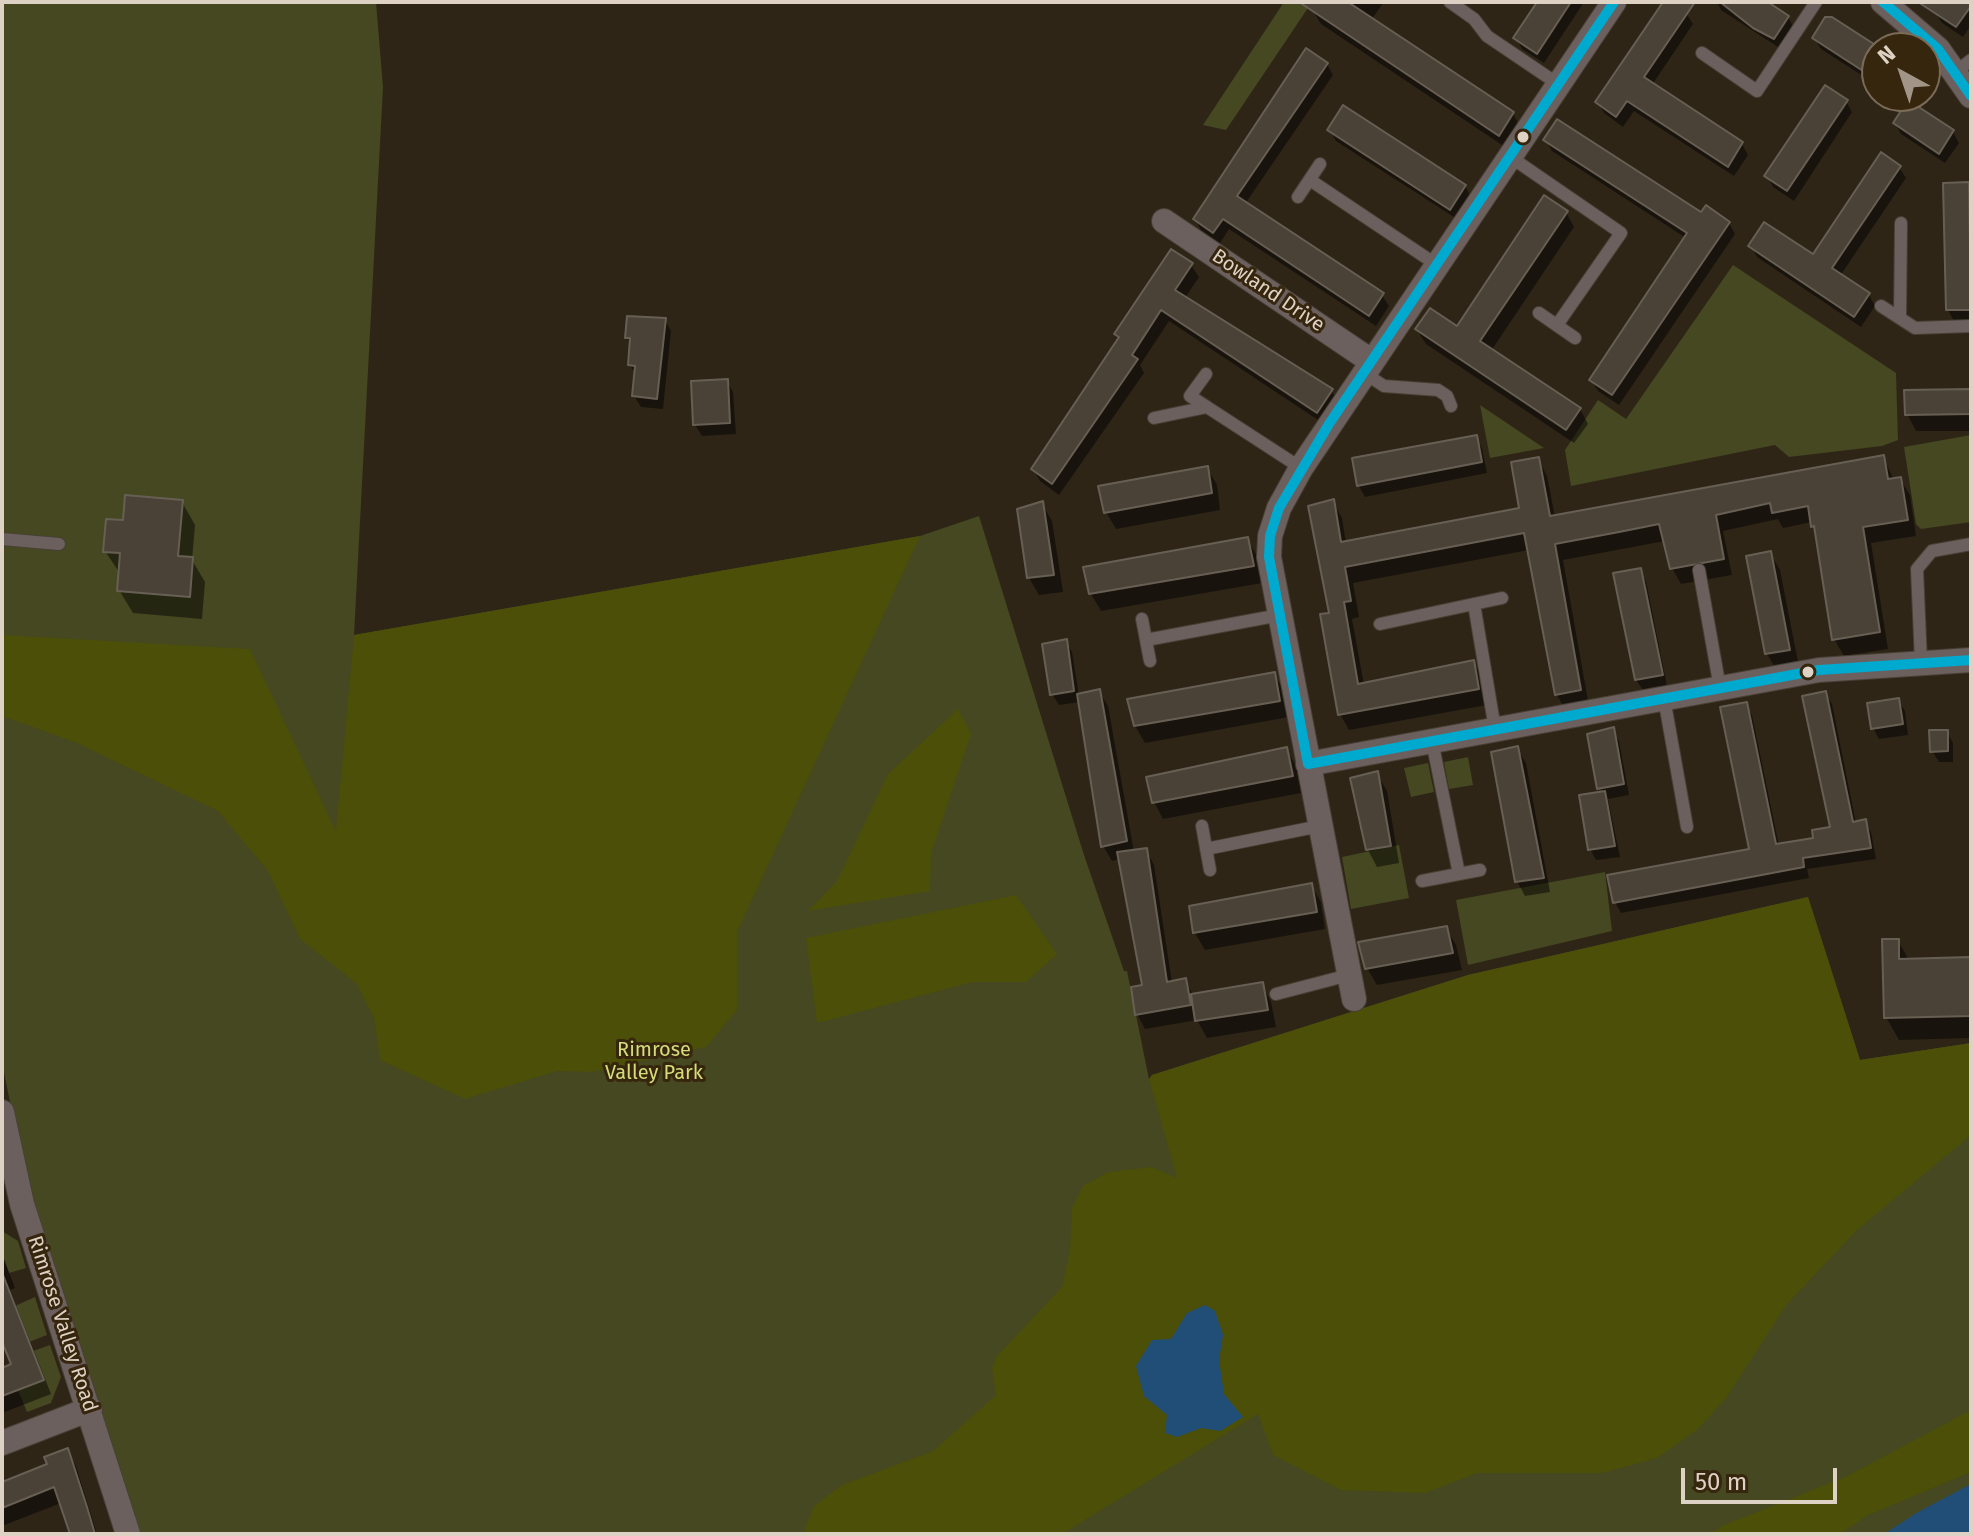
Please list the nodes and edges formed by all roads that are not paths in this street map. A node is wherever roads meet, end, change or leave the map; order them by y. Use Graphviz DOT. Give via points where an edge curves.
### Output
graph roads {
  1 [pos="1450,2"];
  2 [pos="1614,2"];
  3 [pos="1816,2"];
  4 [pos="1883,2"];
  5 [pos="1702,53"];
  6 [pos="1963,66"];
  7 [pos="1558,84"];
  8 [pos="1971,96"];
  9 [pos="1509,156"];
  10 [pos="1320,164"];
  11 [pos="1310,180"];
  12 [pos="1298,197"];
  13 [pos="1164,221"];
  14 [pos="1901,223"];
  15 [pos="1437,265"];
  16 [pos="1881,306"];
  17 [pos="1539,313"];
  18 [pos="1900,318"];
  19 [pos="1557,325"];
  20 [pos="1971,326"];
  21 [pos="1575,338"];
  22 [pos="1367,367"];
  23 [pos="1206,374"];
  24 [pos="1451,406"];
  25 [pos="1207,407"];
  26 [pos="1154,418"];
  27 [pos="1301,468"];
  28 [pos="2,539"];
  29 [pos="59,544"];
  30 [pos="1971,544"];
  31 [pos="1699,570"];
  32 [pos="1502,598"];
  33 [pos="1474,604"];
  34 [pos="1280,615"];
  35 [pos="1142,619"];
  36 [pos="1380,624"];
  37 [pos="1146,640"];
  38 [pos="1971,660"];
  39 [pos="1150,661"];
  40 [pos="1921,662"];
  41 [pos="1720,688"];
  42 [pos="1664,698"];
  43 [pos="1495,729"];
  44 [pos="1432,741"];
  45 [pos="1308,764"];
  46 [pos="1202,826"];
  47 [pos="1320,826"];
  48 [pos="1687,827"];
  49 [pos="1206,849"];
  50 [pos="1210,870"];
  51 [pos="1480,870"];
  52 [pos="1459,874"];
  53 [pos="1422,881"];
  54 [pos="1349,975"];
  55 [pos="1276,994"];
  56 [pos="1354,999"];
  57 [pos="2,1112"];
  58 [pos="12,1208"];
  59 [pos="90,1409"];
  60 [pos="2,1443"];
  61 [pos="128,1534"];
  1 -- 7 [label="lane" via="1487,36"];
  2 -- 7 [label="street"];
  3 -- 5 [label="lane" via="1757,91"];
  4 -- 6 [label="street"];
  6 -- 8 [label="street"];
  7 -- 9 [label="street"];
  9 -- 15 [label="street"];
  9 -- 19 [label="lane" via="1621,233"];
  10 -- 11 [label="lane"];
  11 -- 12 [label="lane"];
  11 -- 15 [label="lane"];
  13 -- 22 [label="street, Bowland Drive"];
  14 -- 18 [label="lane"];
  15 -- 22 [label="street"];
  16 -- 18 [label="lane"];
  17 -- 19 [label="lane"];
  18 -- 20 [label="lane" via="1921,328"];
  19 -- 21 [label="lane"];
  22 -- 24 [label="lane, Bowland Drive" via="1384,386 1438,390"];
  22 -- 27 [label="street"];
  23 -- 25 [label="lane" via="1190,396"];
  25 -- 26 [label="lane"];
  25 -- 27 [label="lane"];
  27 -- 34 [label="street" via="1270,536"];
  28 -- 29 [label="lane"];
  30 -- 40 [label="lane" via="1932,551 1917,569"];
  31 -- 41 [label="lane"];
  32 -- 33 [label="lane"];
  33 -- 36 [label="lane"];
  33 -- 43 [label="lane"];
  34 -- 37 [label="lane"];
  34 -- 45 [label="street"];
  35 -- 37 [label="lane"];
  37 -- 39 [label="lane"];
  38 -- 40 [label="street"];
  40 -- 41 [label="street" via="1819,670"];
  41 -- 42 [label="street"];
  42 -- 43 [label="street"];
  42 -- 48 [label="lane"];
  43 -- 44 [label="street"];
  44 -- 45 [label="street"];
  44 -- 52 [label="lane"];
  45 -- 47 [label="street"];
  46 -- 49 [label="lane"];
  47 -- 49 [label="lane"];
  47 -- 54 [label="street"];
  49 -- 50 [label="lane"];
  51 -- 52 [label="lane"];
  52 -- 53 [label="lane"];
  54 -- 55 [label="lane"];
  54 -- 56 [label="street"];
  57 -- 58 [label="street, Rimrose Valley Road"];
  58 -- 59 [label="street, Rimrose Valley Road"];
  59 -- 60 [label="street"];
  59 -- 61 [label="street, Rimrose Valley Road"];
}
